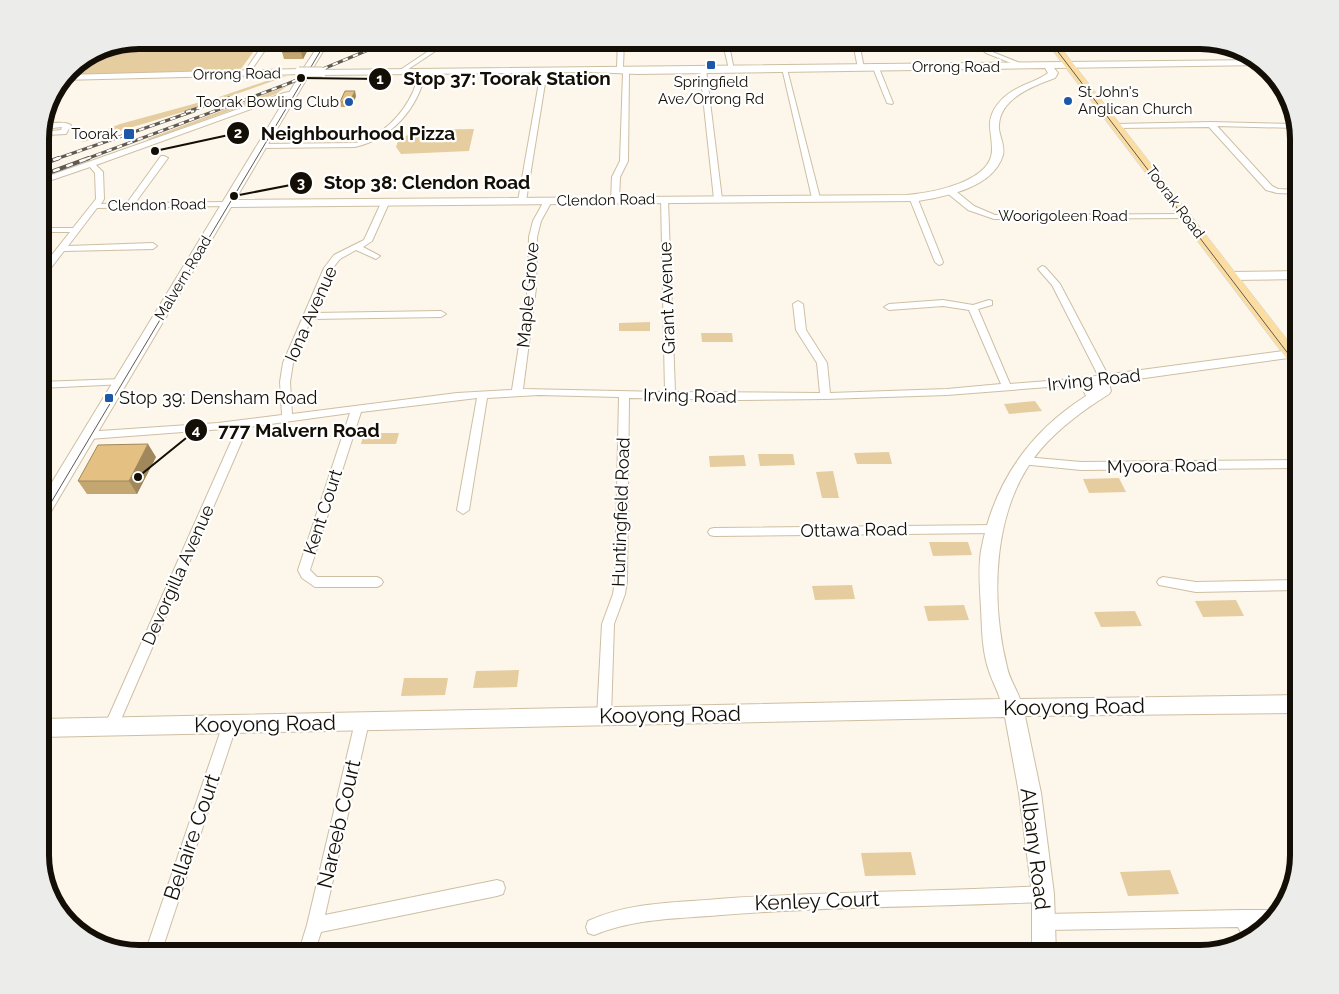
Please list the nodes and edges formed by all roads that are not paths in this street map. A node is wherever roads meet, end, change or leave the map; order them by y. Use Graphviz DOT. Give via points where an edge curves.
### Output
graph roads {
  1 [pos="263,49"];
  2 [pos="320,49"];
  3 [pos="436,49"];
  4 [pos="622,49"];
  5 [pos="728,49"];
  6 [pos="859,49"];
  7 [pos="984,49"];
  8 [pos="1057,49"];
  9 [pos="1000,58"];
  10 [pos="1249,63"];
  11 [pos="1070,66"];
  12 [pos="1005,67"];
  13 [pos="1020,67"];
  14 [pos="860,68"];
  15 [pos="876,68"];
  16 [pos="703,69"];
  17 [pos="732,69"];
  18 [pos="784,69"];
  19 [pos="544,70"];
  20 [pos="623,70"];
  21 [pos="1046,70"];
  22 [pos="423,71"];
  23 [pos="342,72"];
  24 [pos="402,72"];
  25 [pos="246,74"];
  26 [pos="73,78"];
  27 [pos="301,79"];
  28 [pos="890,103"];
  29 [pos="1211,124"];
  30 [pos="1116,126"];
  31 [pos="1289,126"];
  32 [pos="262,146"];
  33 [pos="164,158"];
  34 [pos="92,165"];
  35 [pos="49,179"];
  36 [pos="949,190"];
  37 [pos="1290,192"];
  38 [pos="816,198"];
  39 [pos="914,198"];
  40 [pos="718,199"];
  41 [pos="614,200"];
  42 [pos="664,200"];
  43 [pos="522,201"];
  44 [pos="548,201"];
  45 [pos="385,203"];
  46 [pos="227,204"];
  47 [pos="130,205"];
  48 [pos="95,206"];
  49 [pos="1184,216"];
  50 [pos="49,230"];
  51 [pos="76,230"];
  52 [pos="152,246"];
  53 [pos="358,248"];
  54 [pos="61,249"];
  55 [pos="376,256"];
  56 [pos="940,262"];
  57 [pos="49,264"];
  58 [pos="1042,269"];
  59 [pos="1290,275"];
  60 [pos="1231,276"];
  61 [pos="989,302"];
  62 [pos="798,304"];
  63 [pos="890,307"];
  64 [pos="973,308"];
  65 [pos="441,314"];
  66 [pos="307,316"];
  67 [pos="1290,353"];
  68 [pos="1290,360"];
  69 [pos="1097,380"];
  70 [pos="121,382"];
  71 [pos="49,385"];
  72 [pos="1007,388"];
  73 [pos="517,393"];
  74 [pos="483,394"];
  75 [pos="624,395"];
  76 [pos="670,396"];
  77 [pos="825,396"];
  78 [pos="357,408"];
  79 [pos="287,418"];
  80 [pos="244,424"];
  81 [pos="89,435"];
  82 [pos="1025,460"];
  83 [pos="1290,464"];
  84 [pos="49,501"];
  85 [pos="463,510"];
  86 [pos="995,529"];
  87 [pos="714,532"];
  88 [pos="377,582"];
  89 [pos="1163,582"];
  90 [pos="1290,585"];
  91 [pos="1290,704"];
  92 [pos="1008,708"];
  93 [pos="604,717"];
  94 [pos="362,722"];
  95 [pos="230,724"];
  96 [pos="111,727"];
  97 [pos="49,728"];
  98 [pos="1019,744"];
  99 [pos="497,888"];
  100 [pos="1043,894"];
  101 [pos="1242,918"];
  102 [pos="1265,918"];
  103 [pos="1044,922"];
  104 [pos="315,925"];
  105 [pos="594,927"];
  106 [pos="1249,931"];
  107 [pos="156,945"];
  108 [pos="309,945"];
  109 [pos="1044,945"];
  1 -- 25 [label="street"];
  2 -- 27 [label="street, Malvern Road"];
  3 -- 24 [label="street"];
  4 -- 20 [label="street"];
  5 -- 17 [label="street"];
  6 -- 14 [label="street"];
  7 -- 9 [label="street"];
  8 -- 11 [label="main road, Toorak Road"];
  9 -- 12 [label="street"];
  9 -- 13 [label="street"];
  10 -- 11 [label="street, Orrong Road"];
  11 -- 21 [label="street, Orrong Road"];
  11 -- 30 [label="main road, Toorak Road"];
  12 -- 13 [label="street, Orrong Road"];
  12 -- 15 [label="street, Orrong Road"];
  13 -- 21 [label="street, Orrong Road"];
  14 -- 15 [label="street, Orrong Road"];
  14 -- 18 [label="street, Orrong Road"];
  15 -- 28 [label="street"];
  16 -- 17 [label="street, Orrong Road"];
  16 -- 20 [label="street, Orrong Road"];
  16 -- 40 [label="street"];
  17 -- 18 [label="street, Orrong Road"];
  18 -- 38 [label="street"];
  19 -- 20 [label="street, Orrong Road"];
  19 -- 22 [label="street, Orrong Road"];
  19 -- 43 [label="street"];
  20 -- 41 [label="street" via="624,156 616,177"];
  21 -- 36 [label="street, Clendon Road" via="1004,103 998,113 994,125 998,150 992,166 976,179"];
  22 -- 24 [label="street, Orrong Road"];
  22 -- 32 [label="street" via="420,88 409,106 392,124 367,142 355,145"];
  23 -- 24 [label="street, Orrong Road"];
  23 -- 27 [label="street"];
  23 -- 27 [label="street, Orrong Road, bridge" via="322,72"];
  25 -- 26 [label="street, Orrong Road"];
  25 -- 27 [label="street, Orrong Road"];
  27 -- 32 [label="street, Malvern Road"];
  27 -- 34 [label="street" via="282,95"];
  29 -- 30 [label="street"];
  29 -- 31 [label="street"];
  29 -- 37 [label="street" via="1269,188"];
  30 -- 49 [label="main road, Toorak Road"];
  32 -- 46 [label="street, Malvern Road"];
  33 -- 47 [label="street"];
  34 -- 35 [label="street"];
  34 -- 48 [label="street" via="99,174 100,199"];
  36 -- 39 [label="street, Clendon Road"];
  36 -- 49 [label="street, Woorigoleen Road" via="971,208 994,217"];
  38 -- 39 [label="street, Clendon Road"];
  38 -- 40 [label="street, Clendon Road"];
  39 -- 56 [label="street"];
  40 -- 42 [label="street, Clendon Road"];
  41 -- 42 [label="street, Clendon Road"];
  41 -- 44 [label="street, Clendon Road"];
  42 -- 76 [label="street, Grant Avenue"];
  43 -- 44 [label="street, Clendon Road"];
  43 -- 45 [label="street, Clendon Road"];
  44 -- 73 [label="street, Maple Grove" via="533,237 532,288"];
  45 -- 46 [label="street, Clendon Road"];
  45 -- 53 [label="street, Iona Avenue" via="372,236"];
  46 -- 47 [label="street, Clendon Road"];
  46 -- 70 [label="street, Malvern Road"];
  47 -- 48 [label="street, Clendon Road"];
  48 -- 51 [label="street"];
  49 -- 60 [label="main road, Toorak Road"];
  50 -- 51 [label="street"];
  51 -- 54 [label="street"];
  52 -- 54 [label="street"];
  53 -- 55 [label="street"];
  53 -- 66 [label="street, Iona Avenue" via="332,262"];
  54 -- 57 [label="street"];
  58 -- 69 [label="street" via="1056,284"];
  59 -- 60 [label="street"];
  60 -- 67 [label="main road, Toorak Road"];
  61 -- 64 [label="street"];
  62 -- 77 [label="street" via="801,330 822,363"];
  63 -- 64 [label="street" via="957,304"];
  64 -- 72 [label="street"];
  65 -- 66 [label="street"];
  66 -- 79 [label="street, Iona Avenue" via="288,363 285,382"];
  68 -- 69 [label="street, Irving Road"];
  69 -- 72 [label="street, Irving Road"];
  69 -- 82 [label="street, Albany Road" via="1104,391 1050,430"];
  70 -- 71 [label="street"];
  70 -- 81 [label="street, Malvern Road"];
  72 -- 77 [label="street, Irving Road"];
  73 -- 74 [label="street, Irving Road"];
  73 -- 75 [label="street, Irving Road"];
  74 -- 78 [label="street, Irving Road"];
  74 -- 85 [label="street"];
  75 -- 76 [label="street, Irving Road"];
  75 -- 93 [label="street, Huntingfield Road" via="621,581 608,624"];
  76 -- 77 [label="street, Irving Road"];
  78 -- 79 [label="street, Irving Road"];
  78 -- 88 [label="street, Kent Court" via="304,570 310,579 322,583"];
  79 -- 80 [label="street, Irving Road"];
  80 -- 81 [label="street, Irving Road"];
  80 -- 96 [label="street, Devorgilla Avenue"];
  81 -- 84 [label="street, Malvern Road"];
  82 -- 83 [label="street, Myoora Road" via="1081,466"];
  82 -- 86 [label="street, Albany Road" via="1008,489"];
  86 -- 87 [label="street, Ottawa Road"];
  86 -- 92 [label="street, Albany Road" via="988,597 997,685"];
  89 -- 90 [label="street" via="1196,587"];
  91 -- 92 [label="street, Kooyong Road"];
  92 -- 93 [label="street, Kooyong Road"];
  92 -- 98 [label="street, Albany Road" via="1010,730"];
  93 -- 94 [label="street, Kooyong Road"];
  94 -- 95 [label="street, Kooyong Road"];
  94 -- 104 [label="street, Nareeb Court"];
  95 -- 96 [label="street, Kooyong Road"];
  95 -- 107 [label="street, Bellaire Court"];
  96 -- 97 [label="street, Kooyong Road"];
  98 -- 100 [label="street, Albany Road" via="1034,818"];
  99 -- 104 [label="street"];
  100 -- 103 [label="street, Albany Road"];
  100 -- 105 [label="street, Kenley Court" via="753,904 629,915"];
  101 -- 102 [label="street"];
  101 -- 103 [label="street"];
  101 -- 106 [label="street"];
  103 -- 109 [label="street, Albany Road"];
  104 -- 108 [label="street, Nareeb Court"];
}
